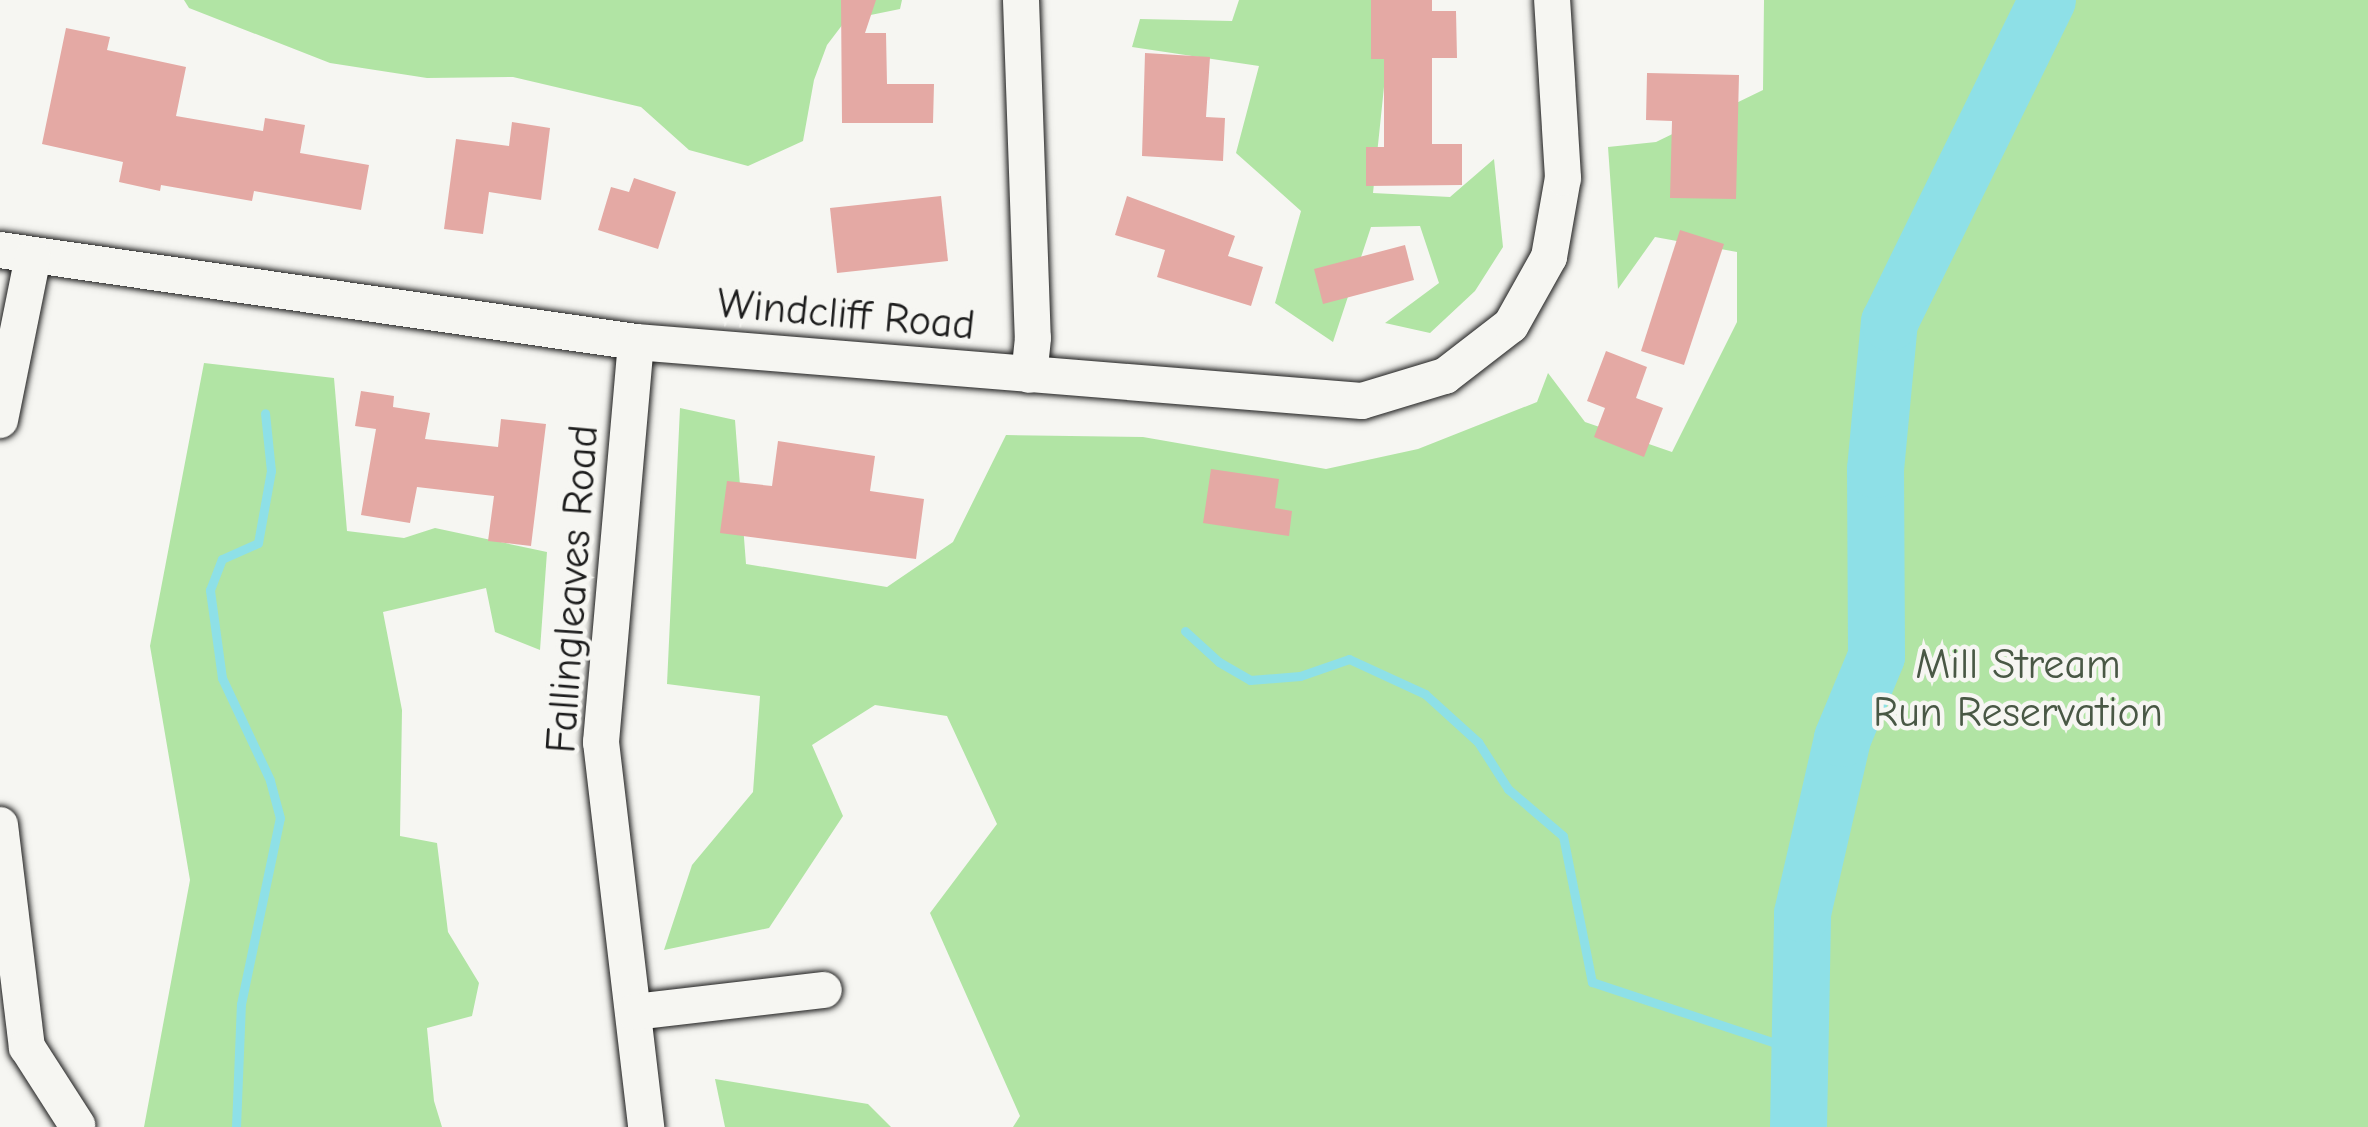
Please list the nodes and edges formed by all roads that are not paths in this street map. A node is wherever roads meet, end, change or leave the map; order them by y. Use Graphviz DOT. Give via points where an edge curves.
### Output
graph roads {
  1 [pos="1021,0"];
  2 [pos="1552,0"];
  3 [pos="17,253"];
  4 [pos="636,342"];
  5 [pos="1029,375"];
  6 [pos="0,420"];
  7 [pos="0,825"];
  8 [pos="824,990"];
  9 [pos="634,1012"];
  10 [pos="76,1125"];
  11 [pos="646,1127"];
  1 -- 5 [label="street"];
  2 -- 5 [label="street, Windcliff Road" via="1562,178 1549,257 1511,325 1445,376 1362,401"];
  3 -- 4 [label="street, Windcliff Road"];
  3 -- 6 [label="street"];
  4 -- 5 [label="street, Windcliff Road"];
  4 -- 9 [label="street, Fallingleaves Road" via="602,742"];
  7 -- 10 [label="street" via="27,1047"];
  8 -- 9 [label="street"];
  9 -- 11 [label="street, Fallingleaves Road"];
}
